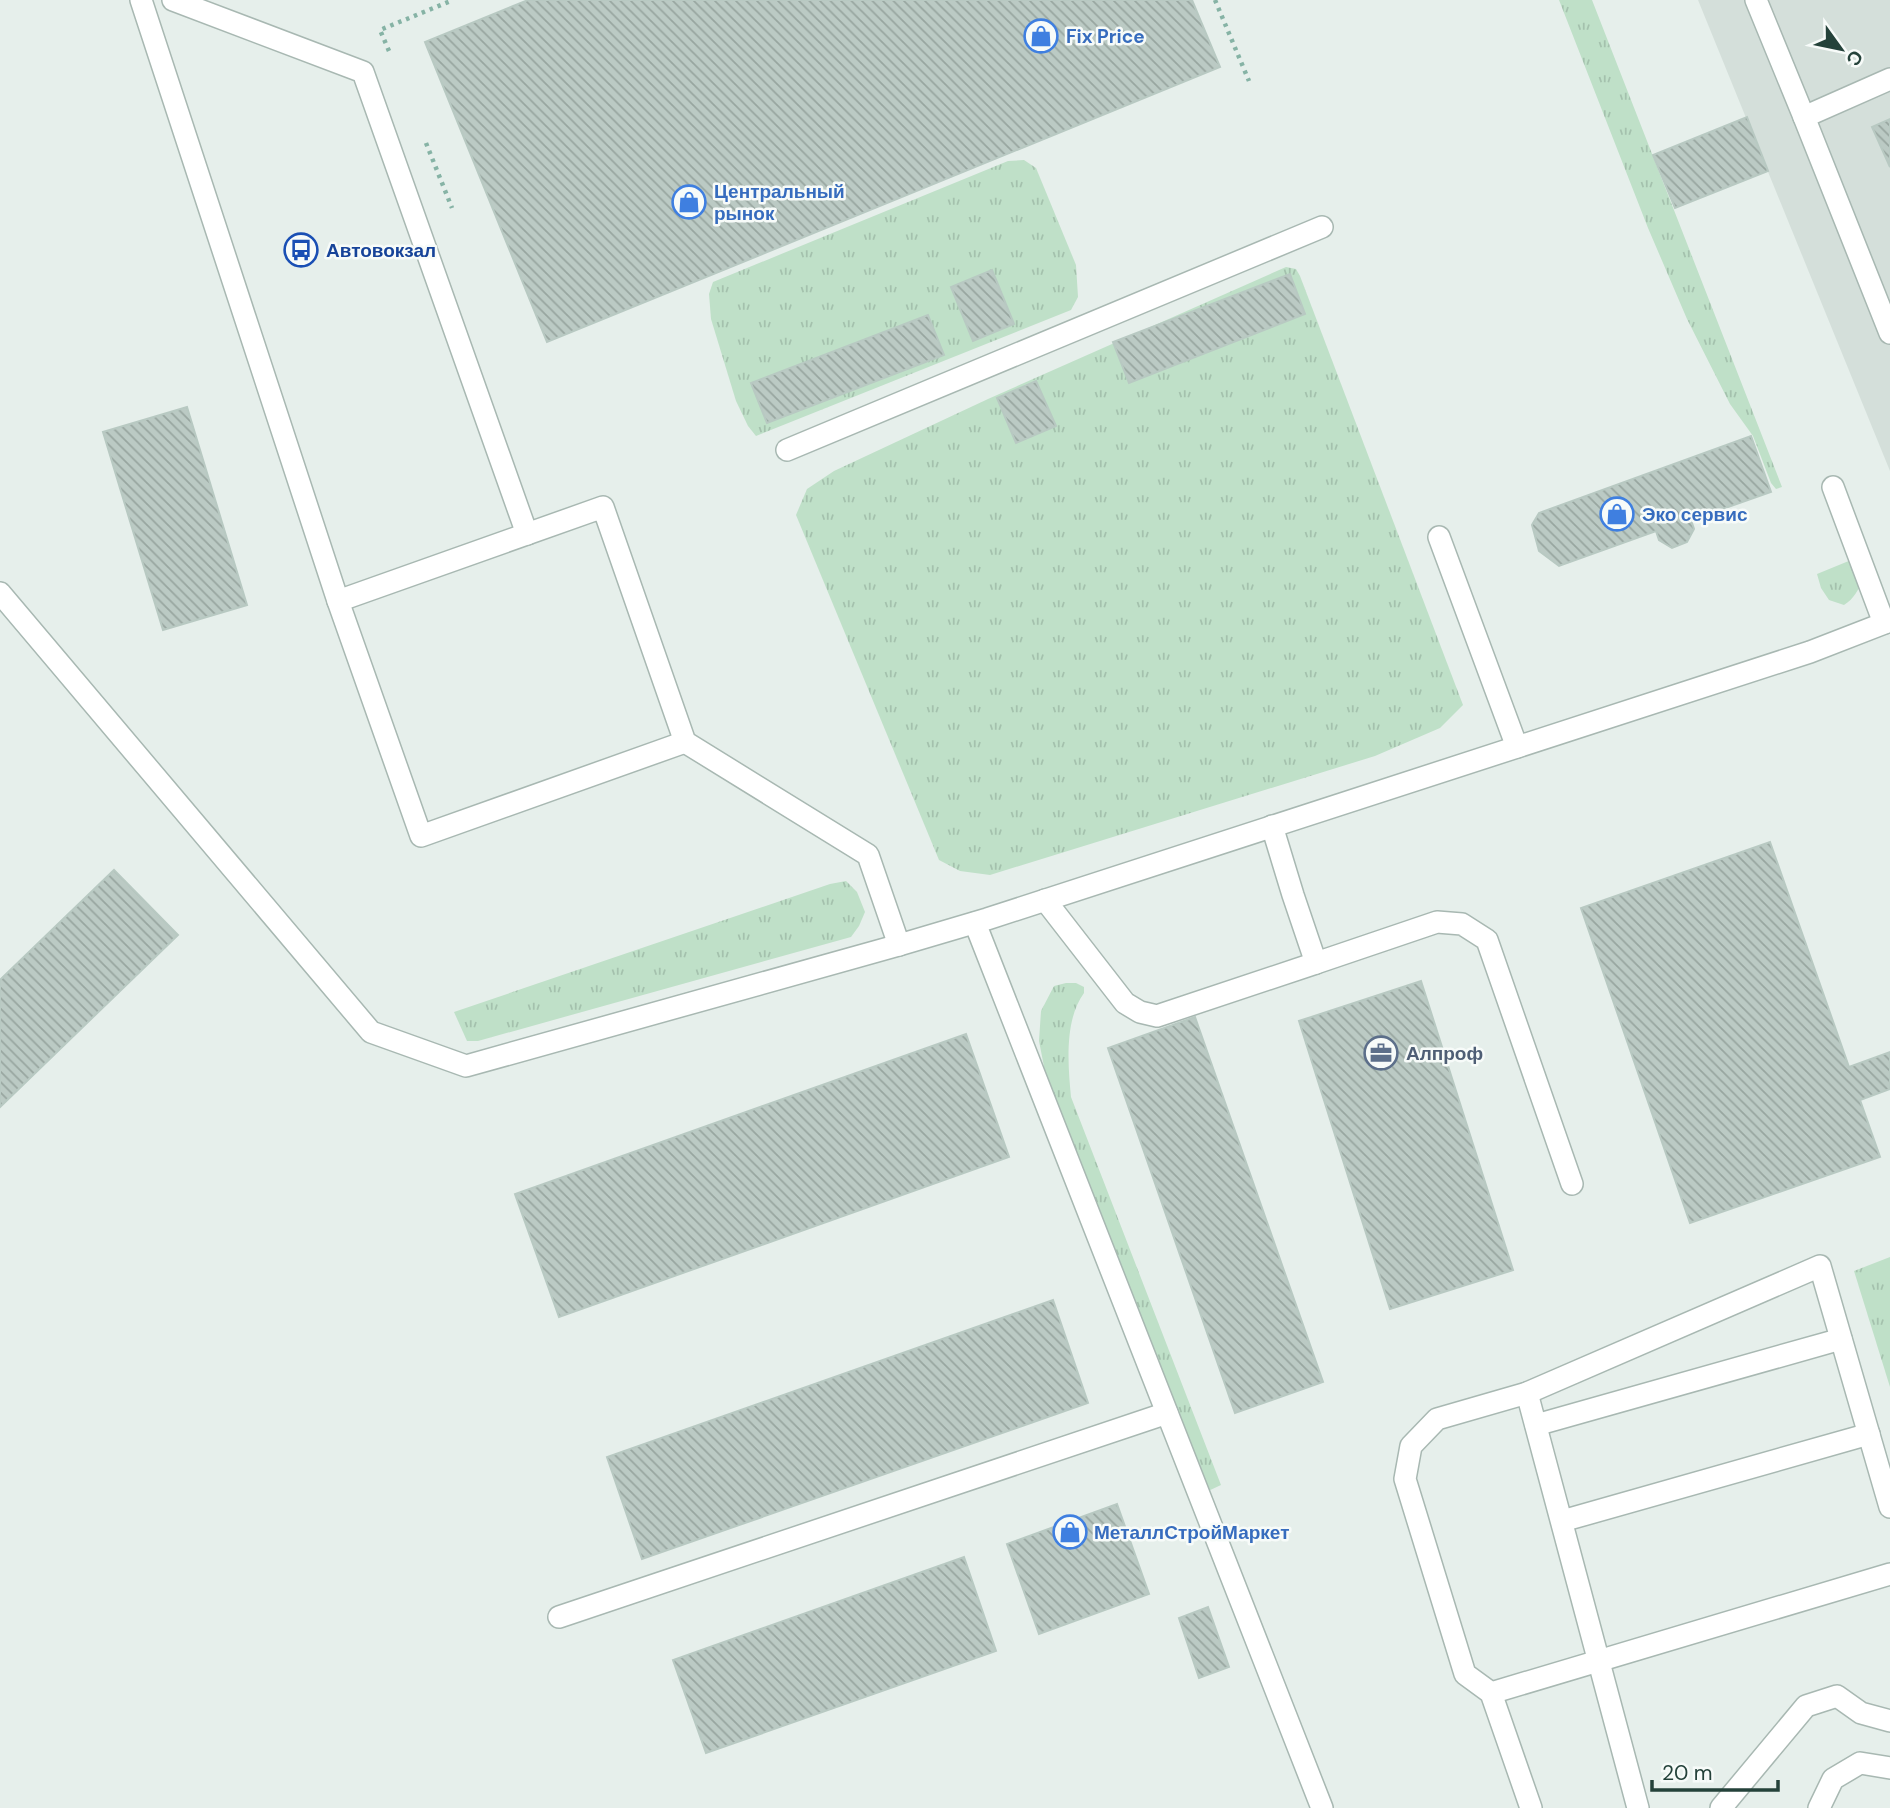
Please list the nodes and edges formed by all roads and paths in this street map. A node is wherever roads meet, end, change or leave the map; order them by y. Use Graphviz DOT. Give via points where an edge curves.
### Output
graph roads {
  1 [pos="141,0"];
  2 [pos="173,0"];
  3 [pos="453,0"];
  4 [pos="1215,0"];
  5 [pos="1756,0"];
  6 [pos="391,55"];
  7 [pos="1890,79"];
  8 [pos="1248,81"];
  9 [pos="1804,117"];
  10 [pos="421,131"];
  11 [pos="452,208"];
  12 [pos="1322,227"];
  13 [pos="1890,333"];
  14 [pos="787,450"];
  15 [pos="1833,487"];
  16 [pos="527,534"];
  17 [pos="1439,537"];
  18 [pos="0,593"];
  19 [pos="338,601"];
  20 [pos="1887,622"];
  21 [pos="685,741"];
  22 [pos="1517,747"];
  23 [pos="1272,826"];
  24 [pos="1045,901"];
  25 [pos="975,923"];
  26 [pos="899,945"];
  27 [pos="1317,963"];
  28 [pos="1572,1184"];
  29 [pos="1841,1339"];
  30 [pos="1527,1393"];
  31 [pos="1167,1413"];
  32 [pos="1536,1425"];
  33 [pos="1869,1434"];
  34 [pos="1890,1507"];
  35 [pos="1562,1521"];
  36 [pos="1890,1574"];
  37 [pos="559,1617"];
  38 [pos="1599,1661"];
  39 [pos="1491,1693"];
  40 [pos="1890,1721"];
  41 [pos="1890,1768"];
  42 [pos="1322,1808"];
  43 [pos="1531,1808"];
  44 [pos="1638,1808"];
  45 [pos="1721,1808"];
  46 [pos="1818,1808"];
  1 -- 19 [label="street"];
  2 -- 16 [label="street" via="363,72"];
  3 -- 6 [label="path" via="380,30"];
  4 -- 8 [label="path"];
  5 -- 9 [label="street"];
  7 -- 9 [label="street"];
  9 -- 13 [label="street"];
  10 -- 11 [label="path"];
  12 -- 14 [label="street"];
  15 -- 20 [label="street"];
  16 -- 19 [label="street"];
  16 -- 21 [label="street" via="603,507"];
  17 -- 22 [label="street"];
  18 -- 26 [label="street" via="371,1032 466,1066"];
  19 -- 21 [label="street" via="421,836"];
  20 -- 22 [label="street" via="1810,652"];
  21 -- 26 [label="street" via="868,855"];
  22 -- 23 [label="street"];
  23 -- 24 [label="street"];
  23 -- 27 [label="street"];
  24 -- 25 [label="street"];
  24 -- 27 [label="street" via="1125,1003 1157,1017"];
  25 -- 26 [label="street"];
  25 -- 31 [label="street"];
  27 -- 28 [label="street" via="1437,922 1462,924 1487,940"];
  29 -- 30 [label="street" via="1820,1266"];
  29 -- 32 [label="street"];
  29 -- 33 [label="street"];
  30 -- 32 [label="street"];
  30 -- 39 [label="street" via="1437,1419 1411,1446 1405,1479 1465,1675"];
  31 -- 37 [label="street"];
  31 -- 42 [label="street"];
  32 -- 35 [label="street"];
  33 -- 34 [label="street"];
  33 -- 35 [label="street"];
  35 -- 38 [label="street"];
  36 -- 38 [label="street"];
  38 -- 39 [label="street"];
  38 -- 44 [label="street"];
  39 -- 43 [label="street"];
  40 -- 45 [label="street" via="1861,1713 1837,1696 1806,1706"];
  41 -- 46 [label="street" via="1860,1763 1833,1779"];
}
